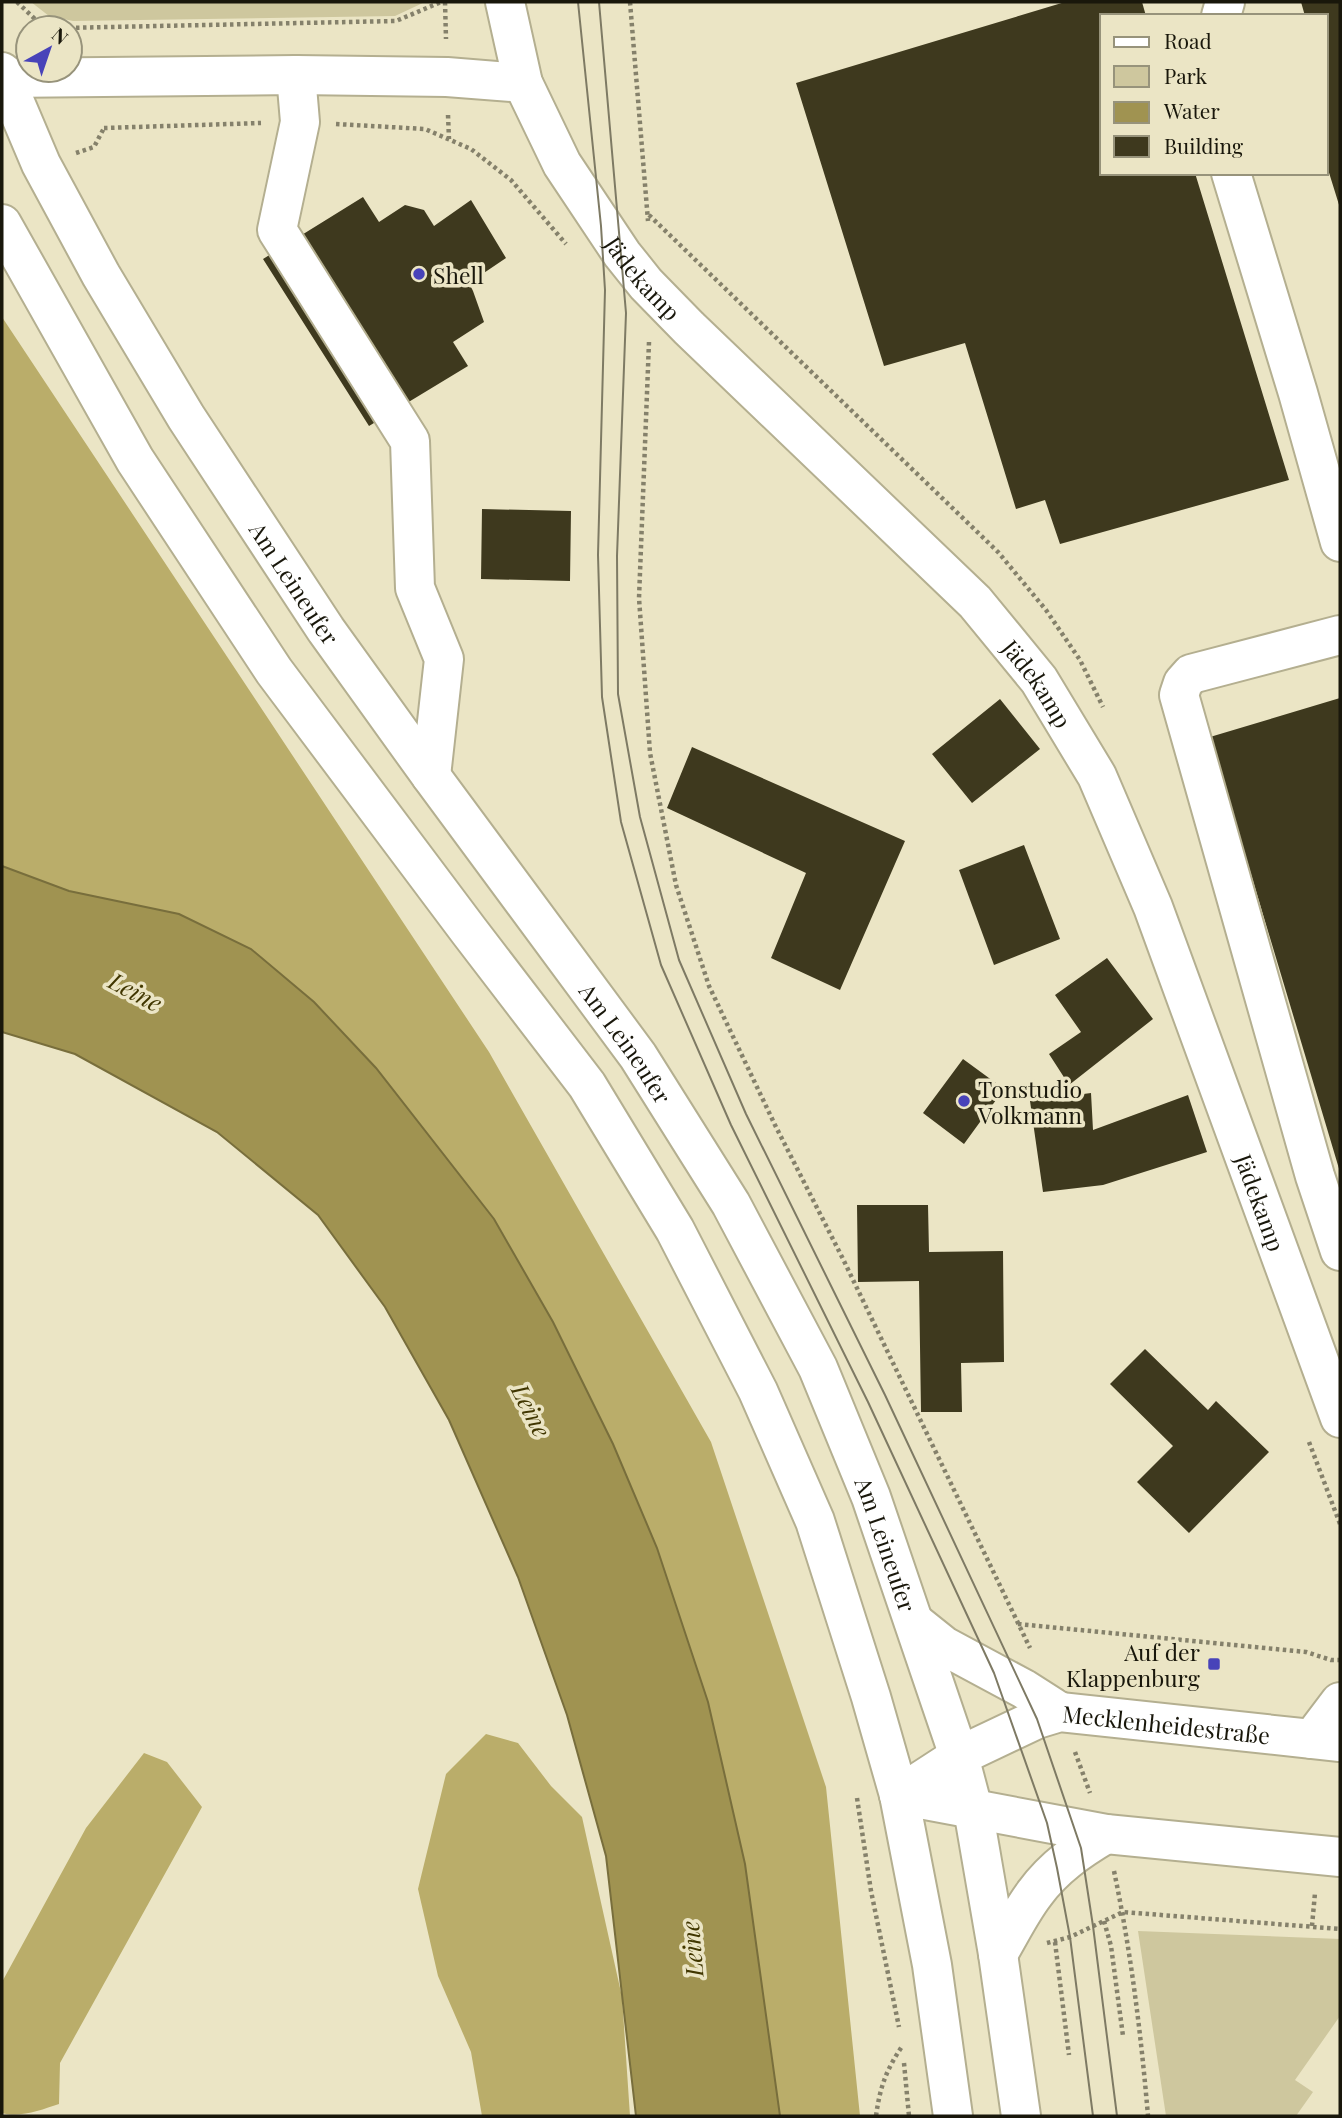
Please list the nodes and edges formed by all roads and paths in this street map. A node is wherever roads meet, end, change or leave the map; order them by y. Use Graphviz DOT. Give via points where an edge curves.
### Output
graph roads {
  1 [pos="441,2"];
  2 [pos="505,2"];
  3 [pos="630,2"];
  4 [pos="84,28"];
  5 [pos="296,75"];
  6 [pos="3,76"];
  7 [pos="523,83"];
  8 [pos="300,122"];
  9 [pos="104,128"];
  10 [pos="1232,175"];
  11 [pos="2,224"];
  12 [pos="568,247"];
  13 [pos="649,338"];
  14 [pos="1340,542"];
  15 [pos="1340,635"];
  16 [pos="1098,697"];
  17 [pos="431,776"];
  18 [pos="1340,1251"];
  19 [pos="1340,1419"];
  20 [pos="914,1622"];
  21 [pos="1018,1624"];
  22 [pos="1030,1649"];
  23 [pos="1340,1660"];
  24 [pos="1340,1702"];
  25 [pos="1060,1712"];
  26 [pos="1326,1740"];
  27 [pos="958,1756"];
  28 [pos="857,1795"];
  29 [pos="899,1795"];
  30 [pos="973,1809"];
  31 [pos="1106,1835"];
  32 [pos="1340,1857"];
  33 [pos="1115,1874"];
  34 [pos="1315,1892"];
  35 [pos="1123,1912"];
  36 [pos="1104,1921"];
  37 [pos="1312,1926"];
  38 [pos="1340,1928"];
  39 [pos="1055,1942"];
  40 [pos="998,1954"];
  41 [pos="1123,2036"];
  42 [pos="903,2045"];
  43 [pos="1069,2055"];
  44 [pos="876,2116"];
  45 [pos="908,2116"];
  46 [pos="953,2116"];
  47 [pos="1021,2116"];
  48 [pos="1148,2116"];
  1 -- 4 [label="path" via="396,21"];
  2 -- 7 [label="main road, Jädekamp"];
  3 -- 16 [label="path" via="648,215 998,552 1073,650"];
  5 -- 6 [label="main road"];
  5 -- 7 [label="main road"];
  5 -- 8 [label="main road"];
  6 -- 17 [label="main road, Am Leineufer" via="47,176 186,417 326,630"];
  7 -- 19 [label="main road, Jädekamp" via="562,164 601,226 646,284 975,602 1039,680 1097,776 1153,906"];
  8 -- 9 [label="path"];
  8 -- 12 [label="path" via="425,129 449,138 511,180"];
  8 -- 17 [label="main road" via="277,230 410,441 415,588 444,659"];
  10 -- 14 [label="main road"];
  11 -- 29 [label="main road" via="135,460 274,671 587,1085 675,1230 758,1391 815,1521"];
  13 -- 21 [label="path" via="639,598 650,753 676,885 709,986"];
  15 -- 18 [label="main road" via="1191,674 1179,695"];
  17 -- 20 [label="main road, Am Leineufer" via="638,1056 732,1204 818,1368 871,1497"];
  20 -- 25 [label="main road" via="944,1646"];
  20 -- 27 [label="main road, Am Leineufer"];
  21 -- 22 [label="path"];
  21 -- 23 [label="path" via="1306,1652"];
  24 -- 26 [label="main road"];
  25 -- 26 [label="main road, Mecklenheidestraße"];
  25 -- 27 [label="main road, Mecklenheidestraße"];
  25 -- 31 [label="path"];
  27 -- 29 [label="main road, Mecklenheidestraße"];
  27 -- 30 [label="main road, Am Leineufer"];
  28 -- 42 [label="path"];
  29 -- 30 [label="main road"];
  29 -- 46 [label="main road" via="932,1965"];
  30 -- 31 [label="main road"];
  30 -- 40 [label="main road, Am Leineufer"];
  31 -- 32 [label="main road"];
  31 -- 40 [label="main road" via="1073,1855 1034,1893"];
  33 -- 35 [label="path"];
  34 -- 37 [label="path"];
  35 -- 37 [label="path"];
  35 -- 48 [label="path"];
  36 -- 41 [label="path"];
  37 -- 38 [label="path"];
  39 -- 43 [label="path"];
  40 -- 47 [label="main road, Am Leineufer"];
  42 -- 44 [label="path" via="879,2092"];
  42 -- 45 [label="path"];
}
